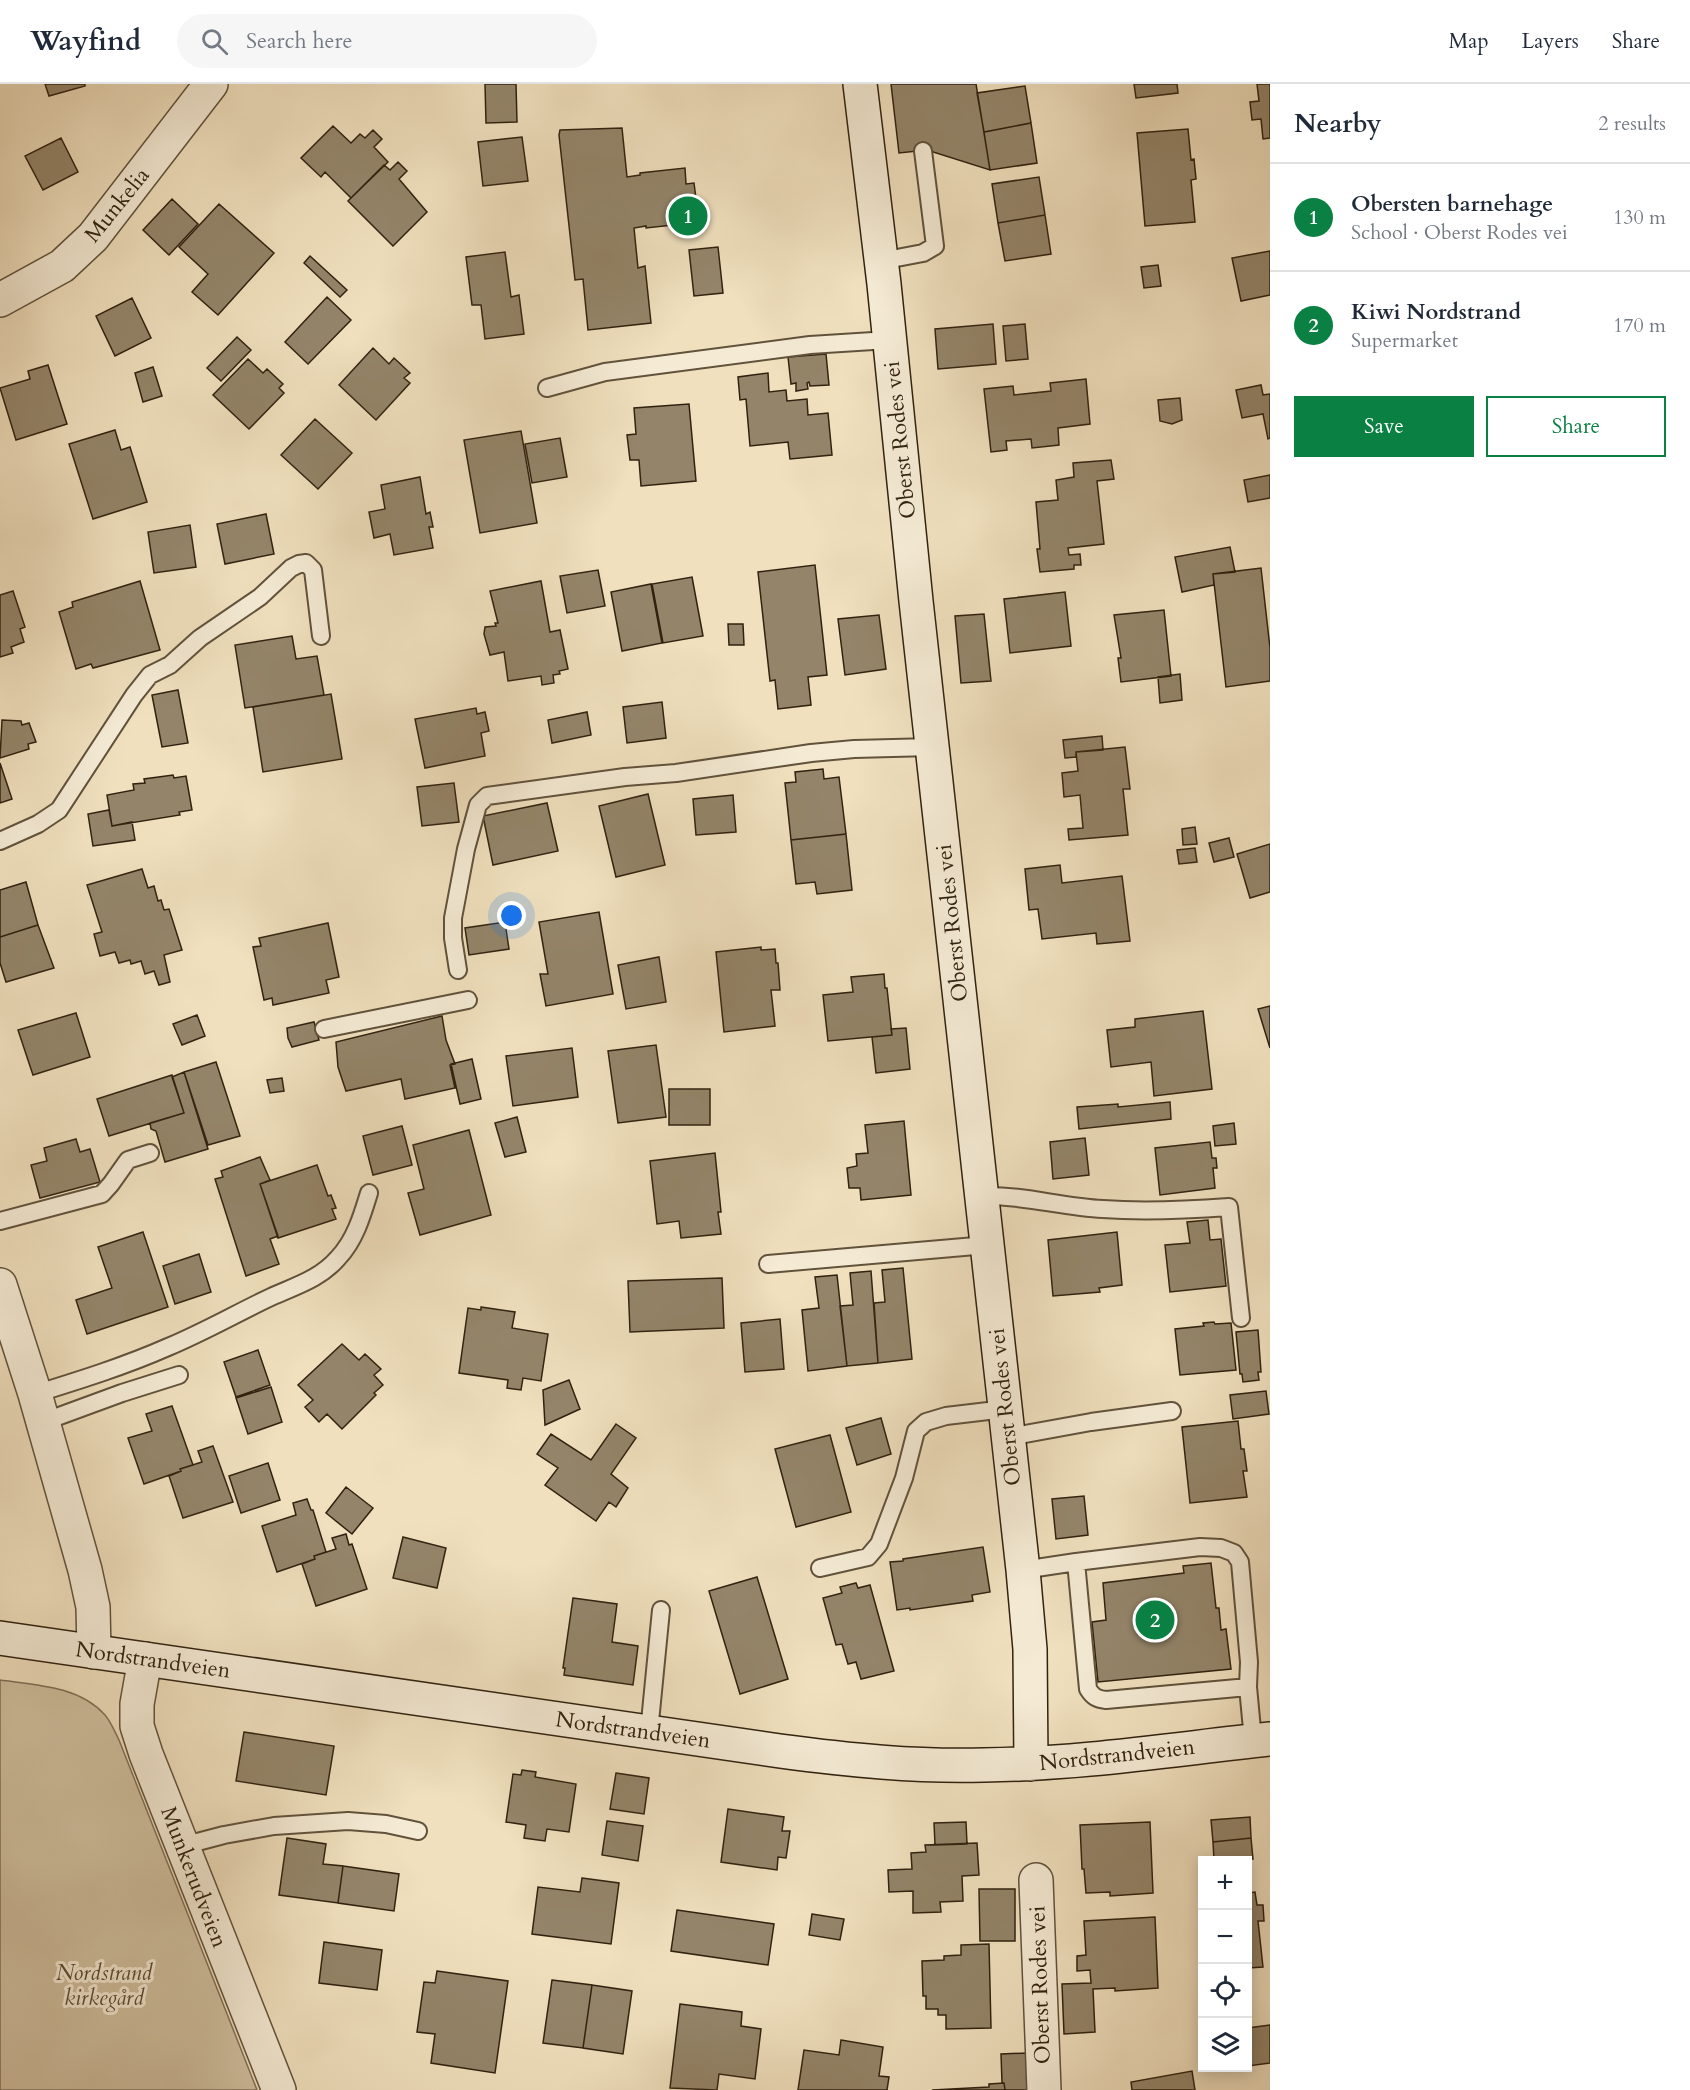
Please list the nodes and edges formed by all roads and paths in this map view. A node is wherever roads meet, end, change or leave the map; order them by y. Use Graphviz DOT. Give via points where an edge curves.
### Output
graph roads {
  1 [pos="211,84"];
  2 [pos="860,84"];
  3 [pos="923,151"];
  4 [pos="881,261"];
  5 [pos="0,300"];
  6 [pos="889,340"];
  7 [pos="547,388"];
  8 [pos="321,636"];
  9 [pos="932,747"];
  10 [pos="0,841"];
  11 [pos="458,969"];
  12 [pos="468,1000"];
  13 [pos="324,1029"];
  14 [pos="150,1154"];
  15 [pos="369,1193"];
  16 [pos="983,1197"];
  17 [pos="0,1221"];
  18 [pos="987,1245"];
  19 [pos="768,1264"];
  20 [pos="0,1285"];
  21 [pos="1241,1318"];
  22 [pos="179,1376"];
  23 [pos="39,1408"];
  24 [pos="1172,1411"];
  25 [pos="1006,1423"];
  26 [pos="1076,1563"];
  27 [pos="820,1568"];
  28 [pos="1023,1570"];
  29 [pos="661,1610"];
  30 [pos="0,1638"];
  31 [pos="94,1652"];
  32 [pos="146,1659"];
  33 [pos="1248,1687"];
  34 [pos="649,1732"];
  35 [pos="1262,1739"];
  36 [pos="1031,1764"];
  37 [pos="418,1831"];
  38 [pos="182,1846"];
  39 [pos="1036,1880"];
  40 [pos="279,2090"];
  41 [pos="1044,2090"];
  1 -- 5 [label="street, Munkelia" via="93,237 62,266"];
  2 -- 4 [label="street, Oberst Rodes vei"];
  3 -- 4 [label="lane" via="935,246 923,253"];
  4 -- 6 [label="street, Oberst Rodes vei"];
  6 -- 7 [label="lane" via="810,345 640,367"];
  6 -- 9 [label="street, Oberst Rodes vei"];
  8 -- 10 [label="lane" via="314,570 306,563 299,564 170,665 150,675 59,810"];
  9 -- 11 [label="lane" via="811,753 487,796 478,805 453,918"];
  9 -- 16 [label="street, Oberst Rodes vei"];
  12 -- 13 [label="lane"];
  14 -- 17 [label="lane" via="128,1160 102,1194"];
  15 -- 23 [label="lane" via="351,1240 338,1259 313,1280 166,1348 71,1383"];
  16 -- 18 [label="street, Oberst Rodes vei"];
  16 -- 21 [label="lane" via="1028,1198 1103,1209 1229,1207"];
  18 -- 19 [label="lane"];
  18 -- 25 [label="street, Oberst Rodes vei"];
  20 -- 23 [label="street"];
  22 -- 23 [label="lane" via="122,1393"];
  23 -- 31 [label="street" via="86,1570 93,1607"];
  24 -- 25 [label="lane" via="1091,1422"];
  25 -- 27 [label="lane" via="946,1416 926,1422 916,1431 904,1478 879,1544 868,1557"];
  25 -- 28 [label="street, Oberst Rodes vei"];
  26 -- 28 [label="lane"];
  26 -- 33 [label="lane" via="1088,1689 1092,1695 1106,1700"];
  26 -- 33 [label="lane" via="1200,1547 1234,1553 1240,1563"];
  28 -- 36 [label="street, Oberst Rodes vei" via="1030,1649"];
  29 -- 34 [label="lane"];
  30 -- 31 [label="street, Nordstrandveien"];
  31 -- 32 [label="street, Nordstrandveien"];
  32 -- 34 [label="street, Nordstrandveien"];
  32 -- 38 [label="street, Munkerudveien" via="137,1726"];
  33 -- 35 [label="lane"];
  34 -- 36 [label="street, Nordstrandveien" via="867,1762"];
  35 -- 36 [label="street, Nordstrandveien"];
  37 -- 38 [label="lane" via="348,1821 274,1826"];
  38 -- 40 [label="street, Munkerudveien"];
  39 -- 41 [label="street, Oberst Rodes vei"];
}
